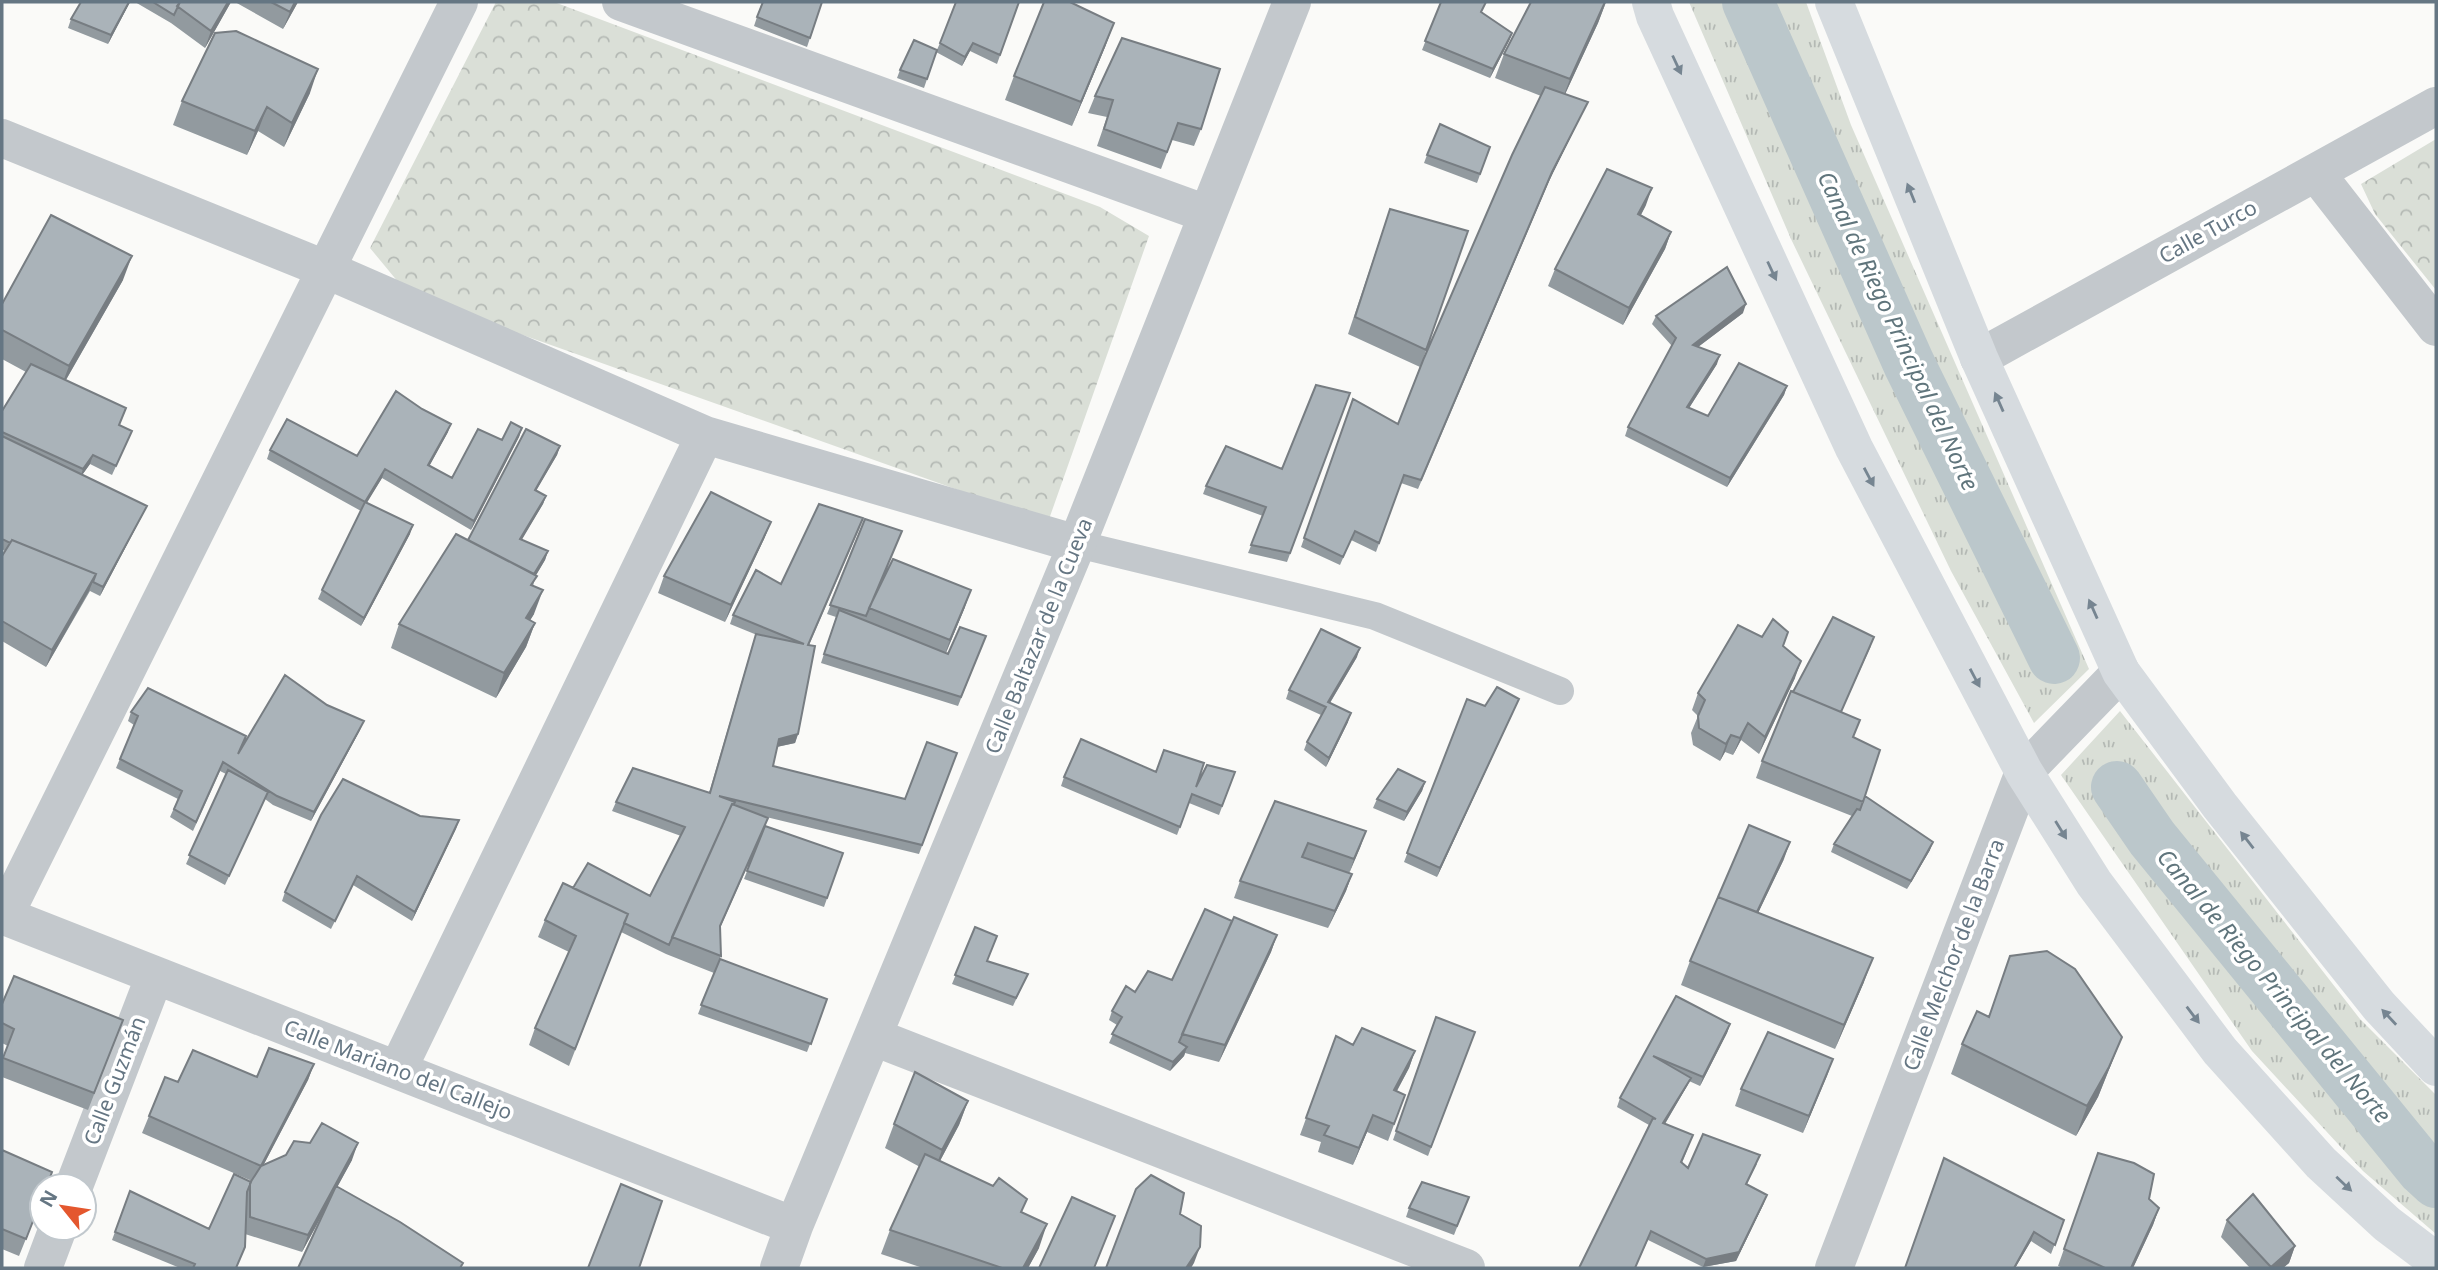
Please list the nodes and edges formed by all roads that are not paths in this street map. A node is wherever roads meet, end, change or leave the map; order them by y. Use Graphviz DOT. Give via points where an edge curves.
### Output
graph roads {
  1 [pos="459,2"];
  2 [pos="621,2"];
  3 [pos="1292,2"];
  4 [pos="1651,2"];
  5 [pos="1834,2"];
  6 [pos="2436,106"];
  7 [pos="2,138"];
  8 [pos="2316,173"];
  9 [pos="1207,214"];
  10 [pos="325,269"];
  11 [pos="2436,327"];
  12 [pos="1979,358"];
  13 [pos="705,435"];
  14 [pos="1077,544"];
  15 [pos="2121,671"];
  16 [pos="1560,691"];
  17 [pos="2024,772"];
  18 [pos="3,916"];
  19 [pos="155,975"];
  20 [pos="874,1037"];
  21 [pos="2436,1067"];
  22 [pos="398,1069"];
  23 [pos="79,1172"];
  24 [pos="794,1226"];
  25 [pos="53,1242"];
  26 [pos="2436,1261"];
  27 [pos="43,1268"];
  28 [pos="779,1268"];
  29 [pos="1466,1268"];
  30 [pos="1834,1268"];
  1 -- 10 [label="street"];
  2 -- 9 [label="street"];
  3 -- 9 [label="street, Calle Baltazar de la Cueva"];
  4 -- 17 [label="street, one-way" via="1854,448"];
  12 -- 5 [label="street, one-way"];
  6 -- 8 [label="street, Calle Turco"];
  7 -- 10 [label="street"];
  8 -- 11 [label="street"];
  8 -- 12 [label="street, Calle Turco"];
  9 -- 14 [label="street, Calle Baltazar de la Cueva"];
  10 -- 13 [label="street"];
  10 -- 18 [label="street"];
  15 -- 12 [label="street, one-way"];
  13 -- 14 [label="street"];
  13 -- 22 [label="street"];
  14 -- 16 [label="lane" via="1375,616"];
  14 -- 20 [label="street, Calle Baltazar de la Cueva"];
  15 -- 17 [label="street, Calle Melchor de la Barra"];
  21 -- 15 [label="street, one-way" via="2362,985 2220,806"];
  17 -- 26 [label="street, one-way" via="2094,883 2220,1051 2321,1163 2387,1224"];
  17 -- 30 [label="street, Calle Melchor de la Barra"];
  18 -- 19 [label="street, Calle Mariano del Callejo"];
  19 -- 22 [label="street, Calle Mariano del Callejo"];
  19 -- 23 [label="street, Calle Guzmán"];
  20 -- 24 [label="street, Calle Baltazar de la Cueva"];
  20 -- 29 [label="street"];
  22 -- 24 [label="street, Calle Mariano del Callejo"];
  24 -- 28 [label="street, Calle Baltazar de la Cueva"];
  25 -- 27 [label="street"];
}
